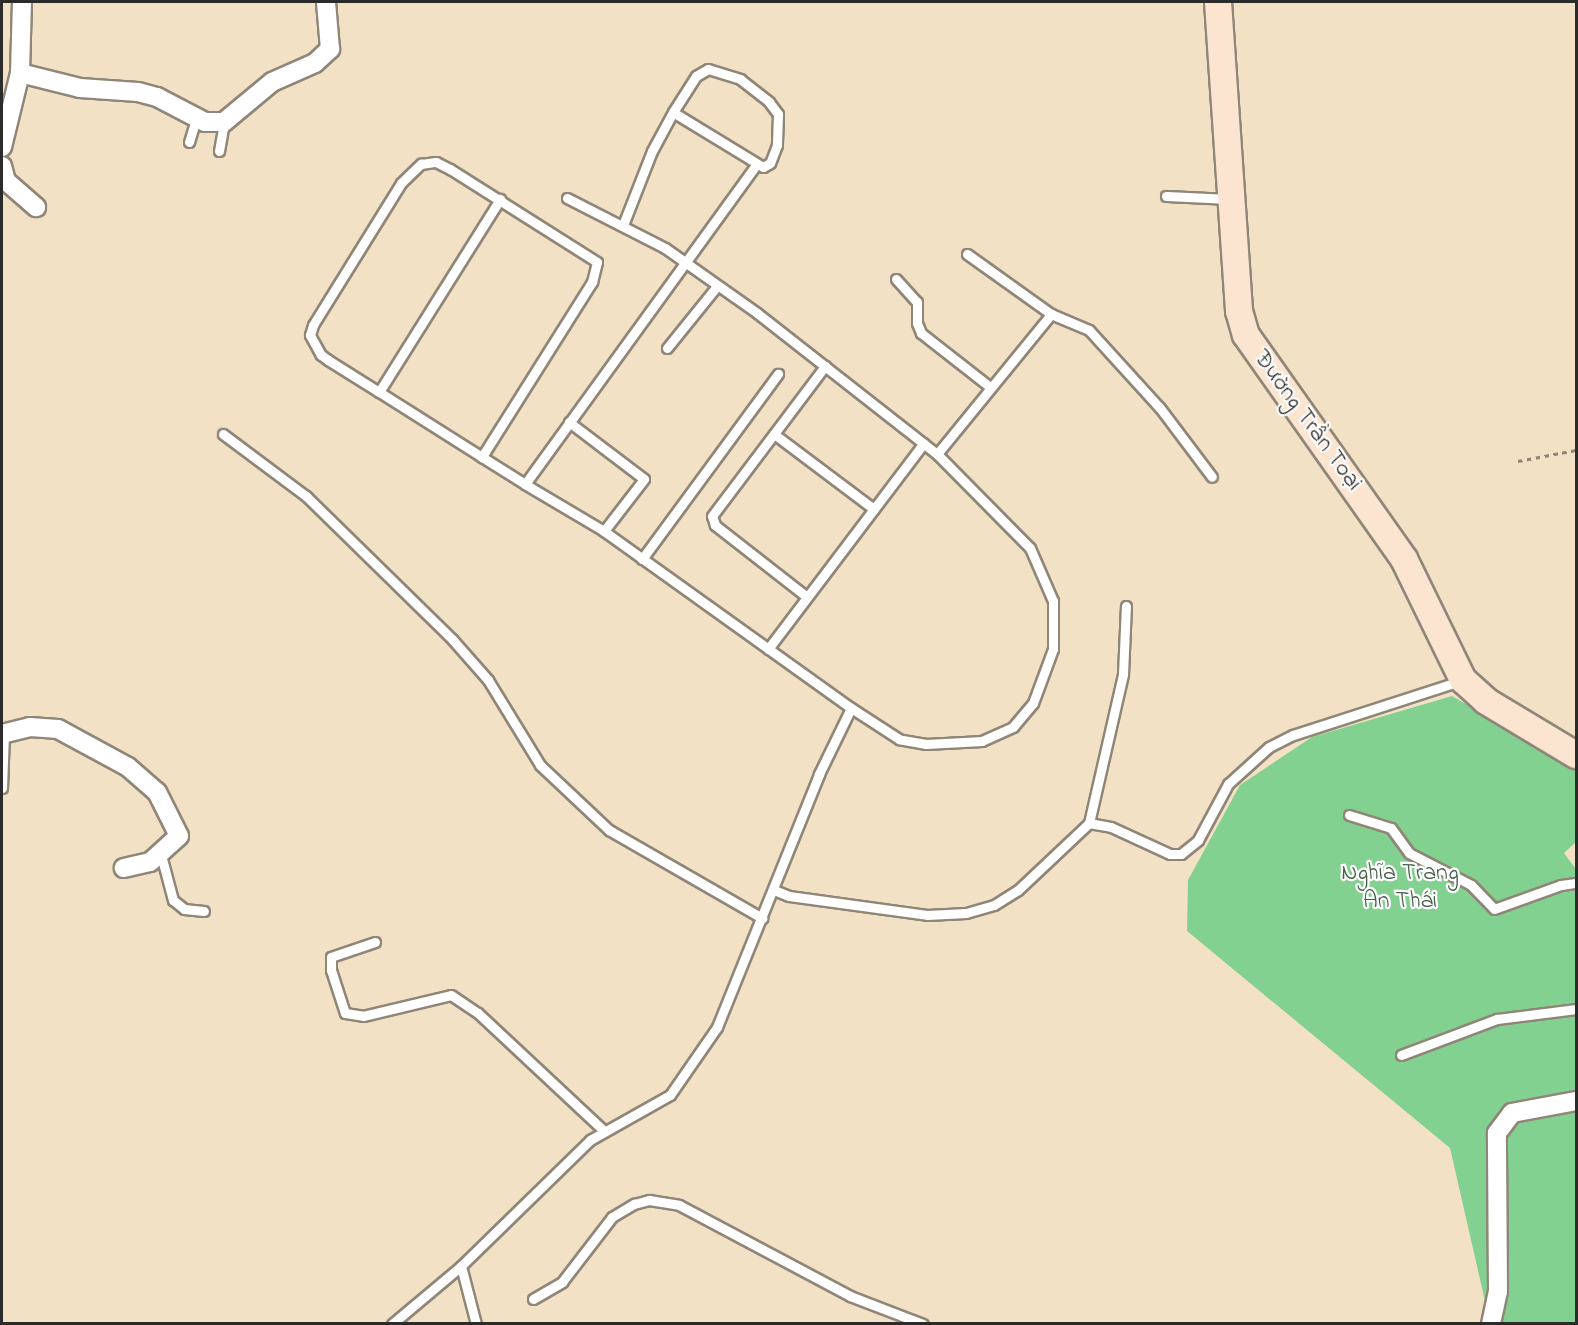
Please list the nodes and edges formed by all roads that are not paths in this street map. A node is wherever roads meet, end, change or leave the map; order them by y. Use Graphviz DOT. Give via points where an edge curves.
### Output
graph roads {
  1 [pos="22,2"];
  2 [pos="326,2"];
  3 [pos="1218,2"];
  4 [pos="20,73"];
  5 [pos="673,112"];
  6 [pos="196,119"];
  7 [pos="224,122"];
  8 [pos="189,142"];
  9 [pos="2,147"];
  10 [pos="219,151"];
  11 [pos="757,164"];
  12 [pos="2,166"];
  13 [pos="1166,196"];
  14 [pos="567,198"];
  15 [pos="500,199"];
  16 [pos="1231,199"];
  17 [pos="36,207"];
  18 [pos="623,225"];
  19 [pos="967,254"];
  20 [pos="685,262"];
  21 [pos="896,279"];
  22 [pos="717,286"];
  23 [pos="1051,314"];
  24 [pos="667,348"];
  25 [pos="825,366"];
  26 [pos="778,374"];
  27 [pos="990,387"];
  28 [pos="379,392"];
  29 [pos="569,422"];
  30 [pos="223,434"];
  31 [pos="774,434"];
  32 [pos="924,443"];
  33 [pos="937,454"];
  34 [pos="482,457"];
  35 [pos="1212,477"];
  36 [pos="525,484"];
  37 [pos="874,509"];
  38 [pos="604,531"];
  39 [pos="642,559"];
  40 [pos="807,597"];
  41 [pos="1126,606"];
  42 [pos="768,649"];
  43 [pos="1463,681"];
  44 [pos="851,708"];
  45 [pos="3,734"];
  46 [pos="1576,755"];
  47 [pos="2,788"];
  48 [pos="1349,815"];
  49 [pos="1089,823"];
  50 [pos="160,855"];
  51 [pos="124,868"];
  52 [pos="1576,883"];
  53 [pos="774,890"];
  54 [pos="204,911"];
  55 [pos="762,918"];
  56 [pos="375,942"];
  57 [pos="1576,1009"];
  58 [pos="1401,1055"];
  59 [pos="1576,1101"];
  60 [pos="604,1131"];
  61 [pos="461,1266"];
  62 [pos="533,1299"];
  63 [pos="392,1323"];
  64 [pos="476,1323"];
  65 [pos="923,1323"];
  66 [pos="1491,1323"];
  1 -- 4 [label="street"];
  2 -- 7 [label="street" via="330,49 315,63 272,82"];
  3 -- 16 [label="street, Đường Trần Toại"];
  4 -- 6 [label="street" via="80,88 138,92 157,97"];
  4 -- 9 [label="street"];
  5 -- 11 [label="lane"];
  5 -- 11 [label="lane" via="696,76 708,69 756,88 778,114 781,130 770,163"];
  5 -- 18 [label="lane" via="652,151"];
  6 -- 7 [label="street"];
  6 -- 8 [label="lane"];
  7 -- 10 [label="lane"];
  11 -- 20 [label="lane"];
  12 -- 17 [label="street" via="6,181"];
  13 -- 16 [label="lane"];
  14 -- 18 [label="lane"];
  15 -- 28 [label="lane"];
  15 -- 28 [label="lane" via="436,162 415,167 401,183 310,335 321,355"];
  15 -- 34 [label="lane" via="587,253 598,266"];
  16 -- 43 [label="street, Đường Trần Toại" via="1239,311 1246,334 1404,559"];
  18 -- 20 [label="lane"];
  19 -- 23 [label="lane"];
  20 -- 22 [label="lane"];
  20 -- 29 [label="lane"];
  21 -- 27 [label="lane" via="917,302 921,333"];
  22 -- 24 [label="lane"];
  22 -- 25 [label="lane"];
  23 -- 27 [label="lane"];
  23 -- 35 [label="lane" via="1089,330 1160,408"];
  25 -- 31 [label="lane"];
  25 -- 32 [label="lane"];
  26 -- 39 [label="lane"];
  27 -- 33 [label="lane"];
  28 -- 34 [label="lane"];
  29 -- 36 [label="lane"];
  29 -- 38 [label="lane" via="644,479"];
  30 -- 55 [label="lane" via="306,496 452,639 488,680 540,765 609,830"];
  31 -- 37 [label="lane"];
  31 -- 40 [label="lane" via="712,516 713,522"];
  32 -- 33 [label="lane"];
  32 -- 37 [label="lane"];
  33 -- 44 [label="lane" via="999,513 1034,556 1053,601 1053,649 1047,673 1020,720 1003,734 982,741 956,745 899,739"];
  34 -- 36 [label="lane"];
  36 -- 38 [label="lane"];
  37 -- 40 [label="lane"];
  38 -- 39 [label="lane"];
  39 -- 42 [label="lane"];
  40 -- 42 [label="lane"];
  41 -- 49 [label="lane" via="1123,674"];
  42 -- 44 [label="lane"];
  43 -- 46 [label="street, Đường Trần Toại" via="1486,701"];
  43 -- 49 [label="lane" via="1293,735 1269,747 1228,784 1198,840 1181,854 1170,854 1111,827"];
  44 -- 53 [label="lane" via="819,774"];
  45 -- 47 [label="lane"];
  45 -- 50 [label="street" via="30,727 58,729 142,777 180,832"];
  48 -- 52 [label="lane" via="1391,828 1409,853 1471,885 1494,909"];
  49 -- 53 [label="lane" via="1018,890 994,905 966,913 927,915 789,897"];
  50 -- 51 [label="street" via="139,867"];
  50 -- 54 [label="lane" via="177,906"];
  53 -- 55 [label="lane"];
  55 -- 60 [label="lane" via="717,1027 670,1095"];
  56 -- 60 [label="lane" via="332,957 331,970 345,1013 363,1016 451,994 478,1012"];
  57 -- 58 [label="lane" via="1497,1019"];
  59 -- 66 [label="street" via="1512,1113 1497,1132 1498,1292"];
  60 -- 61 [label="lane" via="590,1140"];
  61 -- 63 [label="lane"];
  61 -- 64 [label="lane"];
  62 -- 65 [label="lane" via="562,1282 612,1217 649,1200 679,1205 850,1296"];
}
